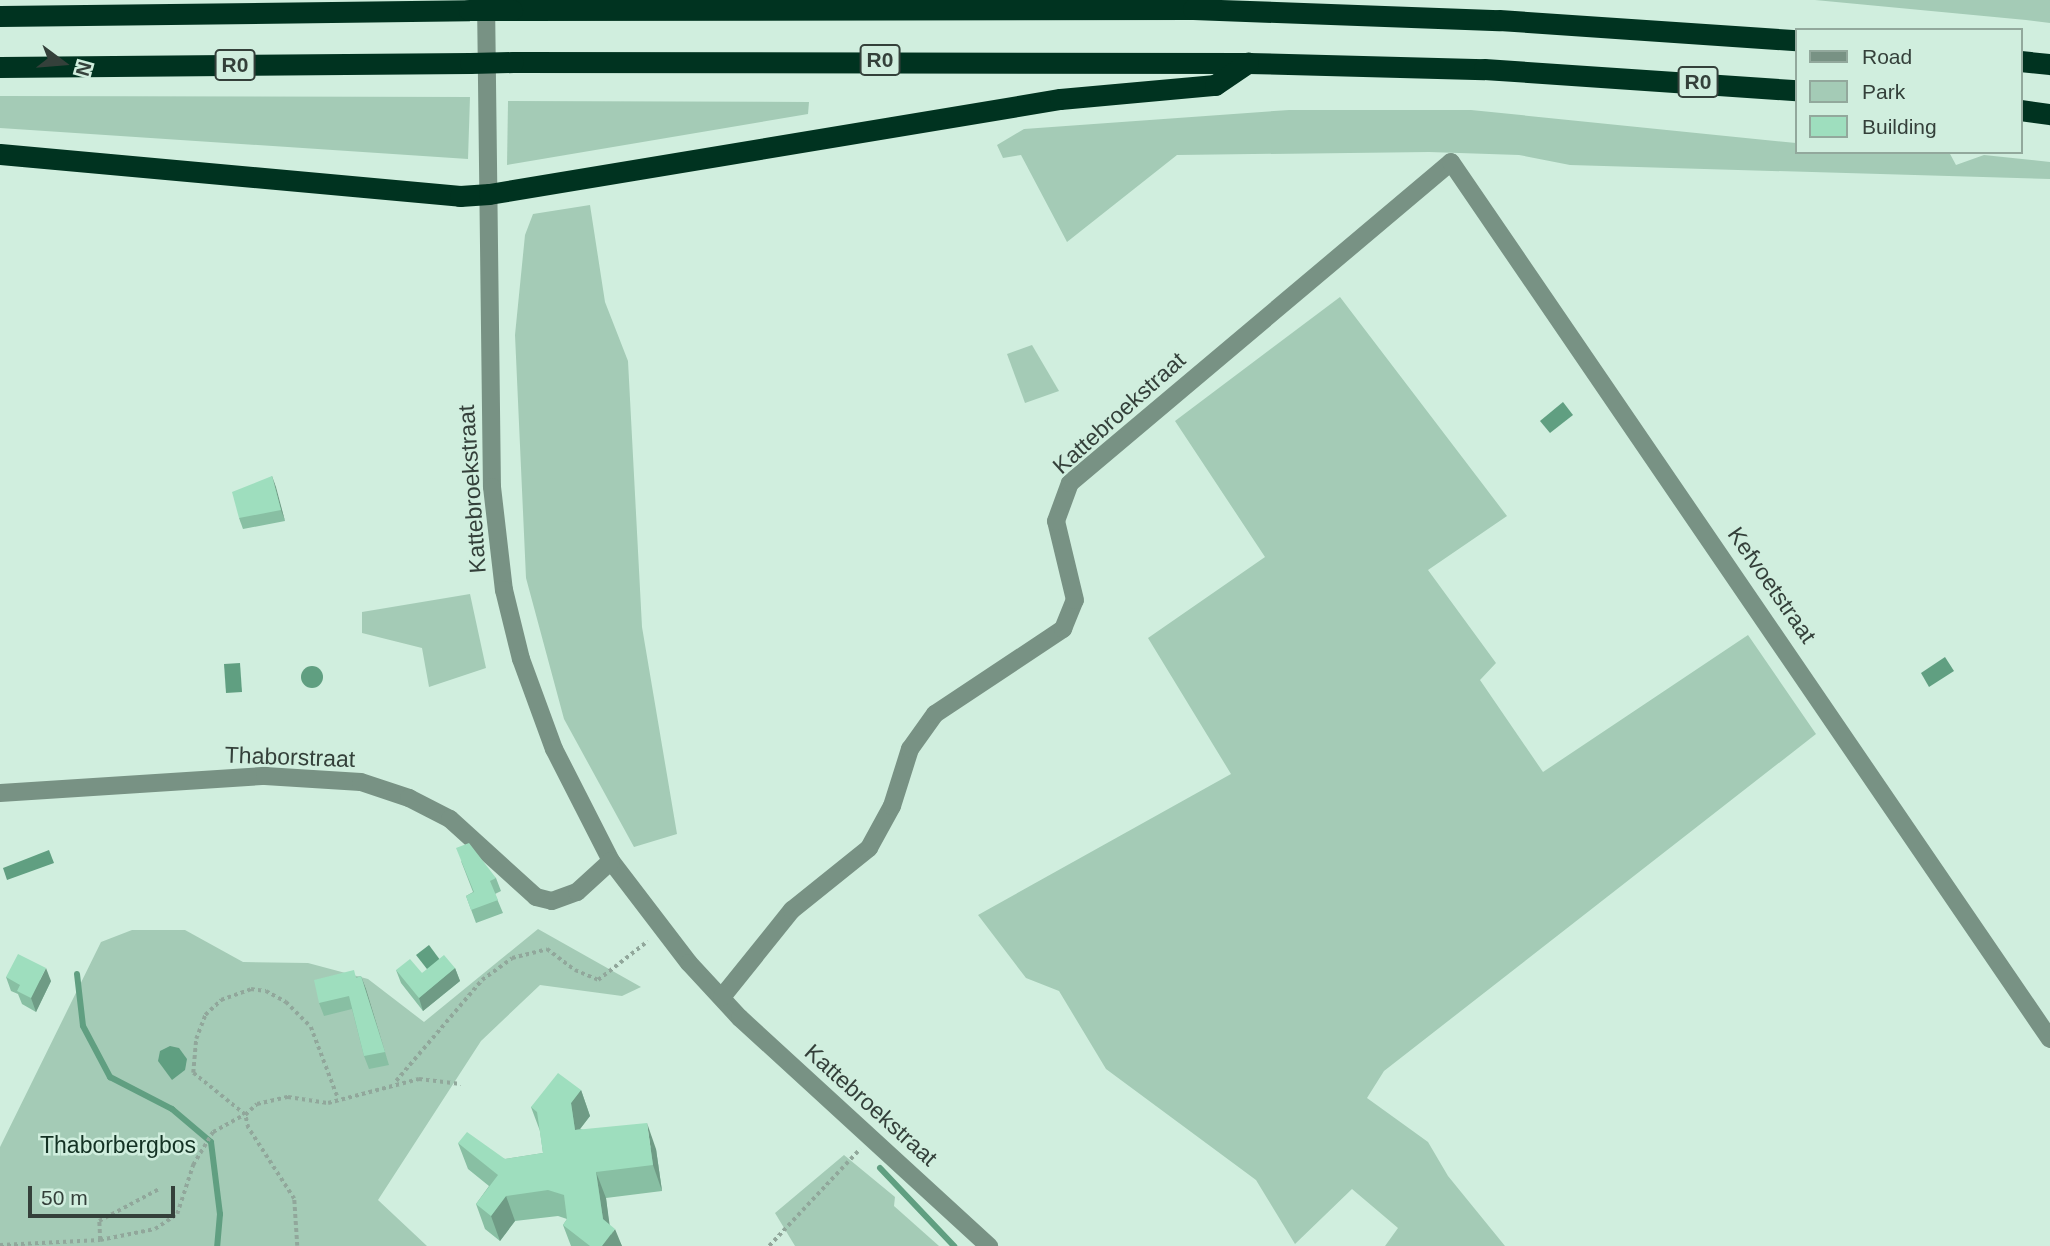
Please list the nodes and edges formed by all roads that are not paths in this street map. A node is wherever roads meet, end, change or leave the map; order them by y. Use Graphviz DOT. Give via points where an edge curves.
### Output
graph roads {
  1 [pos="477,5"];
  2 [pos="1185,5"];
  3 [pos="0,16"];
  4 [pos="1794,40"];
  5 [pos="2022,61"];
  6 [pos="1248,63"];
  7 [pos="2050,64"];
  8 [pos="0,67"];
  9 [pos="1794,90"];
  10 [pos="2022,110"];
  11 [pos="2050,114"];
  12 [pos="0,154"];
  13 [pos="1451,162"];
  14 [pos="489,194"];
  15 [pos="0,793"];
  16 [pos="611,861"];
  17 [pos="722,997"];
  18 [pos="2050,1039"];
  19 [pos="989,1246"];
  1 -- 2 [label="highway, R0, bridge" via="512,10"];
  1 -- 3 [label="highway, R0"];
  1 -- 14 [label="street, Kattebroekstraat"];
  2 -- 4 [label="highway, R0"];
  5 -- 7 [label="highway"];
  6 -- 8 [label="highway, R0, bridge"];
  6 -- 9 [label="highway, R0" via="1484,69"];
  6 -- 14 [label="highway" via="1215,85 1060,99"];
  10 -- 11 [label="highway"];
  12 -- 14 [label="highway" via="460,196"];
  13 -- 17 [label="street, Kattebroekstraat" via="1070,483 1056,521 1075,600 1063,629 935,714 910,749 892,806 869,848 792,910"];
  13 -- 18 [label="street, Kefvoetstraat"];
  14 -- 16 [label="street, Kattebroekstraat" via="492,486 504,590 521,659 554,749"];
  15 -- 16 [label="street, Thaborstraat" via="265,776 361,782 409,798 450,819 536,897 552,901 577,892"];
  16 -- 17 [label="street, Kattebroekstraat" via="660,930"];
  17 -- 19 [label="street, Kattebroekstraat"];
}
